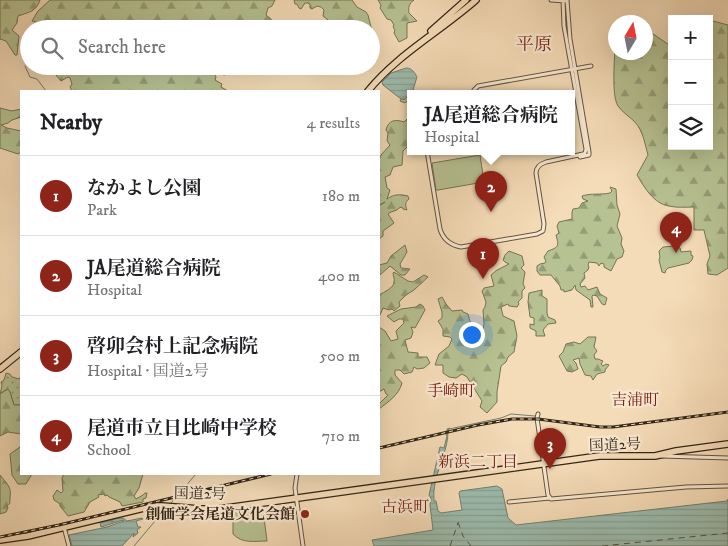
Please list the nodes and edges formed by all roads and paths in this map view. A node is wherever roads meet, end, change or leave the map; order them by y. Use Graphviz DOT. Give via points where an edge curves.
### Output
graph roads {
  1 [pos="466,0"];
  2 [pos="472,0"];
  3 [pos="476,0"];
  4 [pos="481,0"];
  5 [pos="551,0"];
  6 [pos="565,1"];
  7 [pos="448,23"];
  8 [pos="431,31"];
  9 [pos="591,66"];
  10 [pos="573,69"];
  11 [pos="380,74"];
  12 [pos="379,75"];
  13 [pos="365,90"];
  14 [pos="369,90"];
  15 [pos="474,90"];
  16 [pos="428,155"];
  17 [pos="20,352"];
  18 [pos="0,368"];
  19 [pos="538,414"];
  20 [pos="728,444"];
  21 [pos="655,456"];
  22 [pos="728,458"];
  23 [pos="544,464"];
  24 [pos="297,475"];
  25 [pos="728,486"];
  26 [pos="296,498"];
  27 [pos="550,498"];
  28 [pos="509,502"];
  29 [pos="64,527"];
  30 [pos="0,540"];
  31 [pos="69,546"];
  32 [pos="303,546"];
  1 -- 8 [label="highway"];
  2 -- 8 [label="highway"];
  3 -- 7 [label="highway"];
  4 -- 7 [label="highway"];
  5 -- 6 [label="street"];
  6 -- 10 [label="street" via="564,26"];
  7 -- 14 [label="highway" via="403,56"];
  8 -- 11 [label="highway"];
  9 -- 10 [label="street"];
  10 -- 15 [label="street" via="478,86"];
  10 -- 16 [label="street" via="586,149 583,154 541,164 536,170 544,224 541,233 461,247 448,242 441,232"];
  12 -- 13 [label="highway"];
  17 -- 18 [label="highway"];
  19 -- 23 [label="street"];
  20 -- 21 [label="highway, 国道2号"];
  21 -- 22 [label="street"];
  21 -- 23 [label="highway, 国道2号" via="599,456"];
  23 -- 26 [label="highway, 国道2号"];
  23 -- 27 [label="street"];
  24 -- 26 [label="street"];
  25 -- 27 [label="street"];
  26 -- 29 [label="highway, 国道2号" via="219,510 152,506"];
  26 -- 32 [label="street"];
  27 -- 28 [label="street"];
  29 -- 30 [label="highway, 国道2号"];
  29 -- 31 [label="street"];
}
